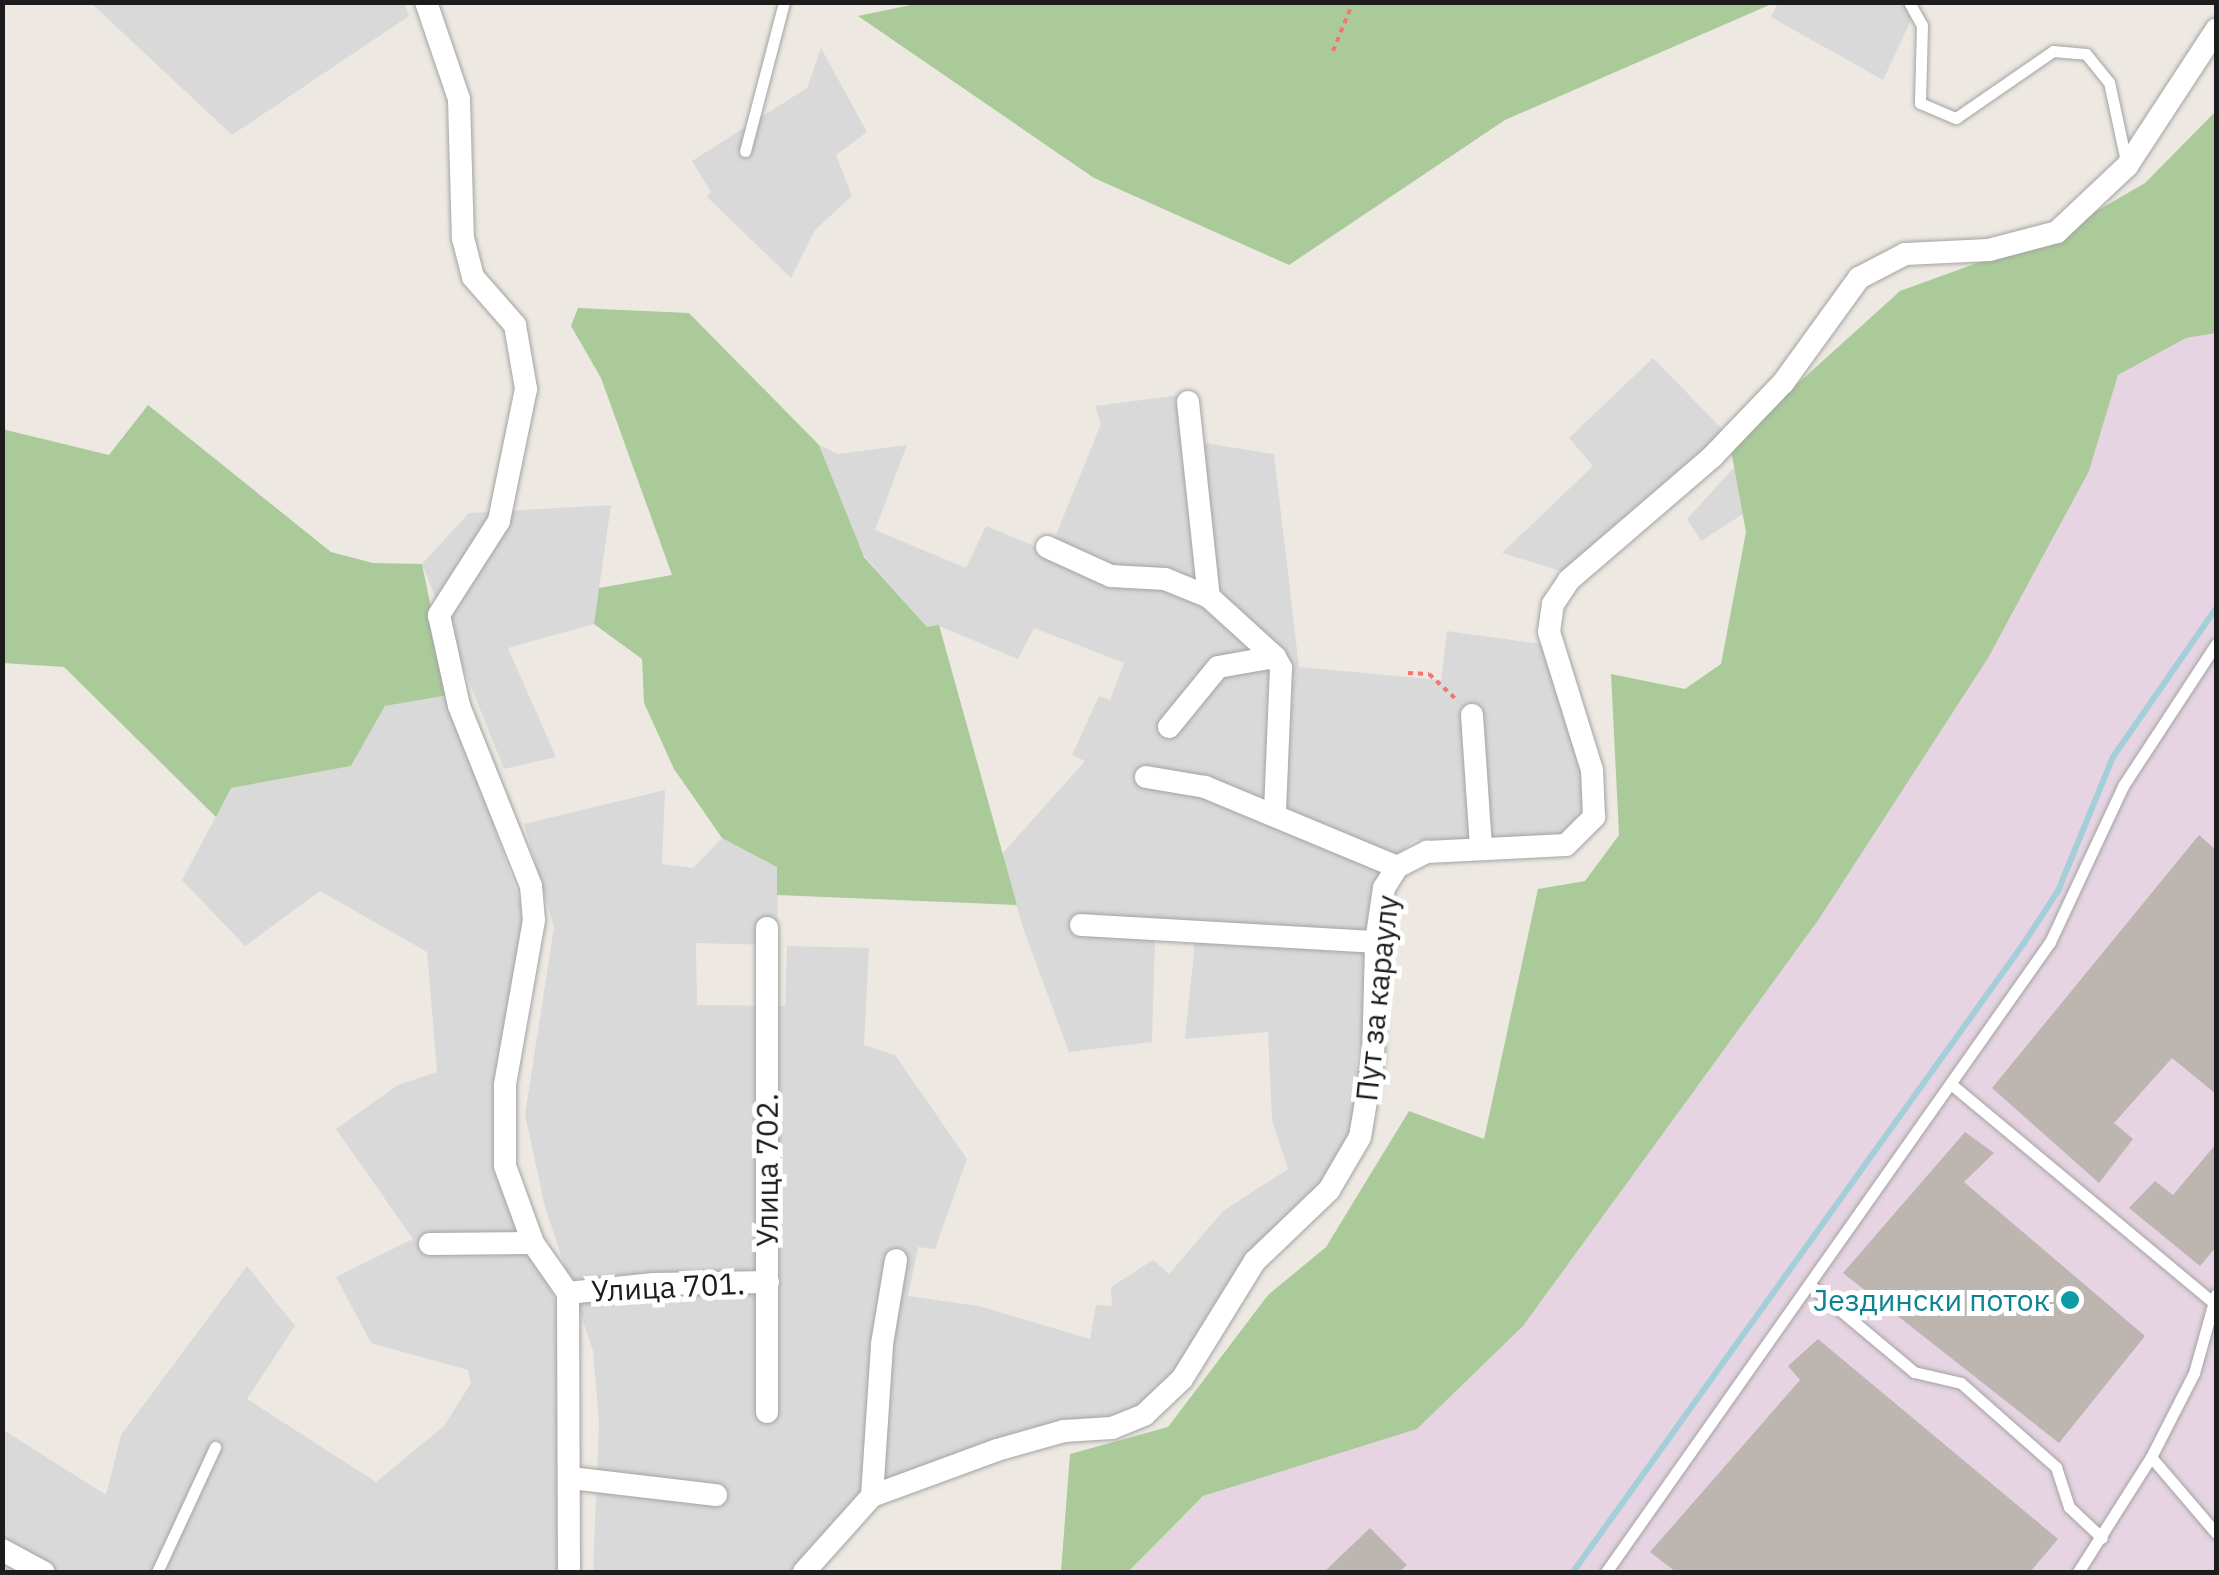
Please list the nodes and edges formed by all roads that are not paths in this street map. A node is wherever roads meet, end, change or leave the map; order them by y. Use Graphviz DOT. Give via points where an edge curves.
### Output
graph roads {
  1 [pos="426,2"];
  2 [pos="784,2"];
  3 [pos="1909,2"];
  4 [pos="2216,30"];
  5 [pos="745,151"];
  6 [pos="2127,166"];
  7 [pos="1188,402"];
  8 [pos="1047,547"];
  9 [pos="1209,597"];
  10 [pos="2216,644"];
  11 [pos="1275,657"];
  12 [pos="1472,715"];
  13 [pos="1169,727"];
  14 [pos="1146,778"];
  15 [pos="1274,813"];
  16 [pos="1481,847"];
  17 [pos="1397,867"];
  18 [pos="1081,925"];
  19 [pos="766,928"];
  20 [pos="1376,942"];
  21 [pos="1951,1084"];
  22 [pos="533,1243"];
  23 [pos="430,1244"];
  24 [pos="896,1260"];
  25 [pos="768,1282"];
  26 [pos="1810,1286"];
  27 [pos="568,1294"];
  28 [pos="2216,1300"];
  29 [pos="767,1412"];
  30 [pos="215,1446"];
  31 [pos="2151,1456"];
  32 [pos="571,1478"];
  33 [pos="716,1495"];
  34 [pos="872,1496"];
  35 [pos="2216,1534"];
  36 [pos="2102,1538"];
  37 [pos="2,1550"];
  38 [pos="43,1572"];
  39 [pos="157,1572"];
  40 [pos="569,1572"];
  41 [pos="804,1572"];
  42 [pos="1606,1572"];
  43 [pos="2078,1572"];
  1 -- 22 [label="street" via="458,99 463,238 473,277 514,325 526,389 499,521 439,615 459,706 531,886 534,920 506,1085 505,1166"];
  2 -- 5 [label="lane"];
  3 -- 6 [label="lane" via="1922,24 1920,103 1956,118 2053,52 2086,54 2109,82"];
  4 -- 6 [label="street, Пут за караулу"];
  6 -- 16 [label="street, Пут за караулу" via="2057,232 1989,250 1905,254 1859,278 1783,383 1712,457 1569,580 1553,604 1548,632 1592,770 1594,817 1566,845"];
  7 -- 9 [label="street"];
  8 -- 9 [label="street" via="1111,576 1164,578"];
  9 -- 11 [label="street"];
  10 -- 21 [label="lane" via="2123,786 2050,942"];
  11 -- 13 [label="street" via="1218,667"];
  11 -- 15 [label="street" via="1281,668"];
  12 -- 16 [label="street"];
  14 -- 15 [label="street" via="1206,786"];
  15 -- 17 [label="street"];
  16 -- 17 [label="street, Пут за караулу" via="1427,852"];
  17 -- 20 [label="street, Пут за караулу" via="1384,888"];
  18 -- 20 [label="street"];
  19 -- 25 [label="street, Улица 702."];
  20 -- 34 [label="street, Пут за караулу" via="1374,1060 1360,1137 1329,1190 1255,1262 1182,1378 1144,1415 1112,1428 1064,1431"];
  21 -- 26 [label="lane"];
  21 -- 28 [label="lane"];
  22 -- 23 [label="street"];
  22 -- 27 [label="street"];
  24 -- 34 [label="street" via="882,1344"];
  25 -- 27 [label="street, Улица 701."];
  25 -- 29 [label="street, Улица 702."];
  26 -- 36 [label="lane" via="1914,1372 1961,1382 2056,1467 2069,1508"];
  26 -- 42 [label="lane"];
  27 -- 32 [label="street"];
  28 -- 31 [label="lane" via="2194,1373"];
  30 -- 39 [label="lane"];
  31 -- 35 [label="lane"];
  31 -- 36 [label="lane"];
  32 -- 33 [label="street"];
  32 -- 40 [label="street"];
  34 -- 41 [label="street, Пут за караулу"];
  36 -- 43 [label="lane"];
  37 -- 38 [label="street"];
}
